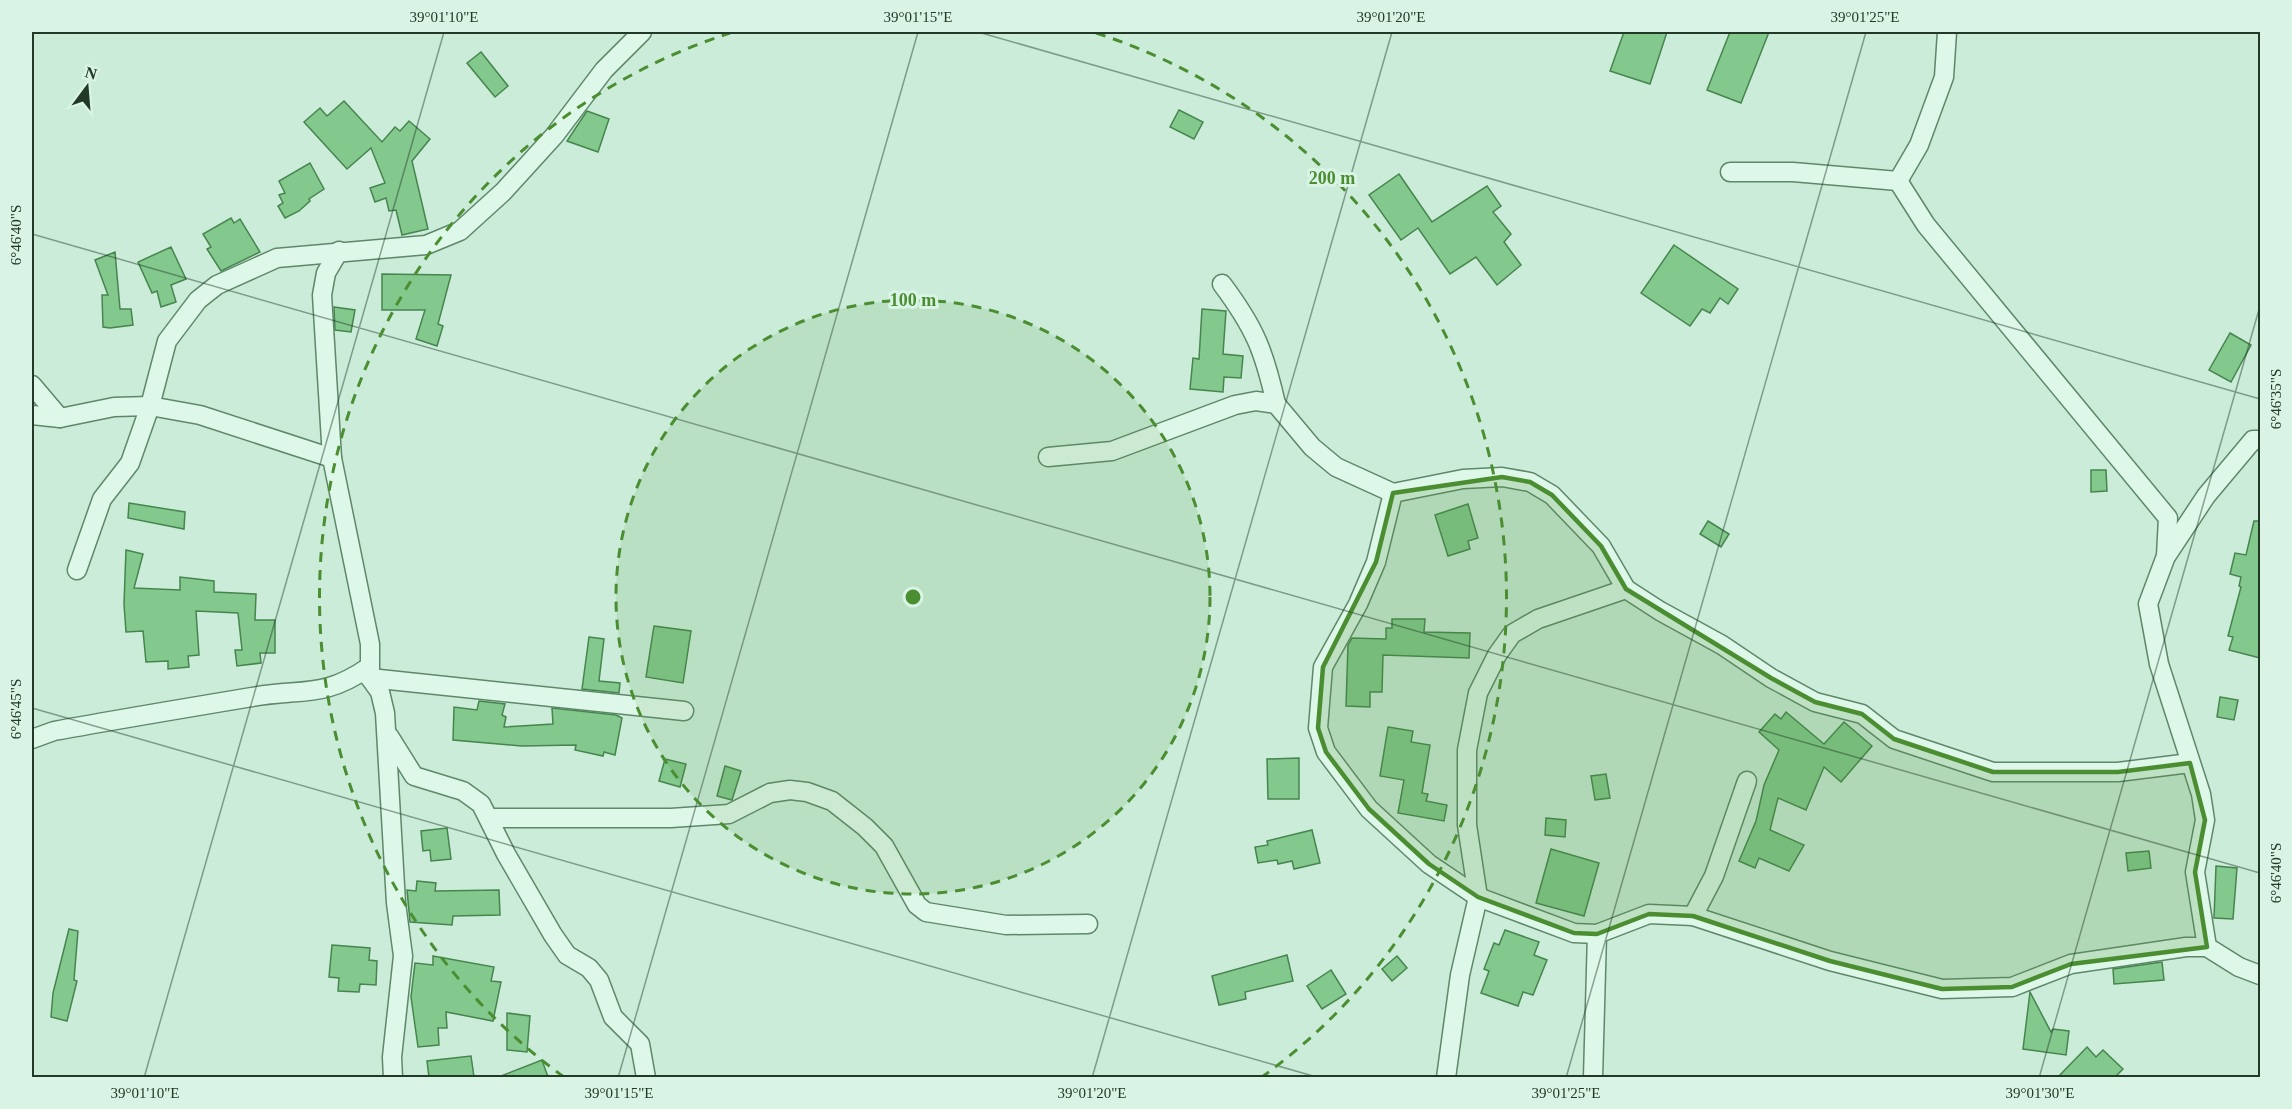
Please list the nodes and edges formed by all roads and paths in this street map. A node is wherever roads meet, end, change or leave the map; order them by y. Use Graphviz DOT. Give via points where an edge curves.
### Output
graph roads {
  1 [pos="642,32"];
  2 [pos="1947,32"];
  3 [pos="1730,172"];
  4 [pos="1898,180"];
  5 [pos="339,251"];
  6 [pos="1222,284"];
  7 [pos="32,385"];
  8 [pos="1276,404"];
  9 [pos="150,406"];
  10 [pos="32,415"];
  11 [pos="60,418"];
  12 [pos="2260,440"];
  13 [pos="1048,457"];
  14 [pos="332,458"];
  15 [pos="1393,493"];
  16 [pos="2166,556"];
  17 [pos="77,570"];
  18 [pos="1626,589"];
  19 [pos="370,673"];
  20 [pos="684,711"];
  21 [pos="386,731"];
  22 [pos="32,739"];
  23 [pos="2190,763"];
  24 [pos="1747,781"];
  25 [pos="490,818"];
  26 [pos="1478,897"];
  27 [pos="1693,916"];
  28 [pos="1088,924"];
  29 [pos="1597,934"];
  30 [pos="2207,947"];
  31 [pos="2260,975"];
  32 [pos="393,1077"];
  33 [pos="645,1077"];
  34 [pos="1446,1077"];
  35 [pos="1593,1077"];
  1 -- 5 [label="street" via="604,70 540,152 460,231 426,245"];
  2 -- 4 [label="street" via="1944,77 1919,146"];
  3 -- 4 [label="street"];
  4 -- 16 [label="street" via="1926,225 2168,519"];
  5 -- 9 [label="street" via="277,258 217,285 198,300 167,341"];
  5 -- 14 [label="street" via="326,273 322,295"];
  6 -- 8 [label="street" via="1246,316 1266,357"];
  7 -- 11 [label="street"];
  8 -- 13 [label="street" via="1256,401 1234,405 1112,451"];
  8 -- 15 [label="street" via="1312,447 1336,467"];
  9 -- 11 [label="street" via="114,407"];
  9 -- 14 [label="street" via="201,415"];
  9 -- 17 [label="street" via="130,463 102,500"];
  10 -- 11 [label="street"];
  12 -- 16 [label="street" via="2253,440 2206,496"];
  14 -- 19 [label="street" via="369,644"];
  15 -- 18 [label="street" via="1463,479 1502,477 1530,482 1552,495 1601,546"];
  15 -- 26 [label="street" via="1376,562 1323,667 1318,728 1326,752 1370,809 1429,864"];
  16 -- 23 [label="street" via="2148,604 2159,664"];
  18 -- 23 [label="street" via="1815,702 1862,714 1894,739 1993,772 2118,772"];
  18 -- 26 [label="street" via="1538,620 1512,634 1478,693 1467,750 1467,825"];
  19 -- 20 [label="street"];
  19 -- 21 [label="street" via="380,692"];
  19 -- 22 [label="street" via="314,692 256,696 54,731"];
  21 -- 25 [label="street" via="414,776 463,791 481,804"];
  21 -- 32 [label="street" via="403,956"];
  23 -- 30 [label="street" via="2205,820 2195,872"];
  24 -- 27 [label="street" via="1713,876"];
  25 -- 28 [label="street" via="671,818 729,813 770,794 807,792 832,801 884,846 926,912 1006,925"];
  25 -- 33 [label="street" via="553,935 567,955 589,968 599,980 613,1017 640,1044"];
  26 -- 29 [label="street" via="1574,933"];
  26 -- 34 [label="street" via="1460,975"];
  27 -- 29 [label="street" via="1649,914"];
  27 -- 30 [label="street" via="1830,961 1942,989 2012,987 2071,964"];
  29 -- 35 [label="street"];
  30 -- 31 [label="street"];
}
